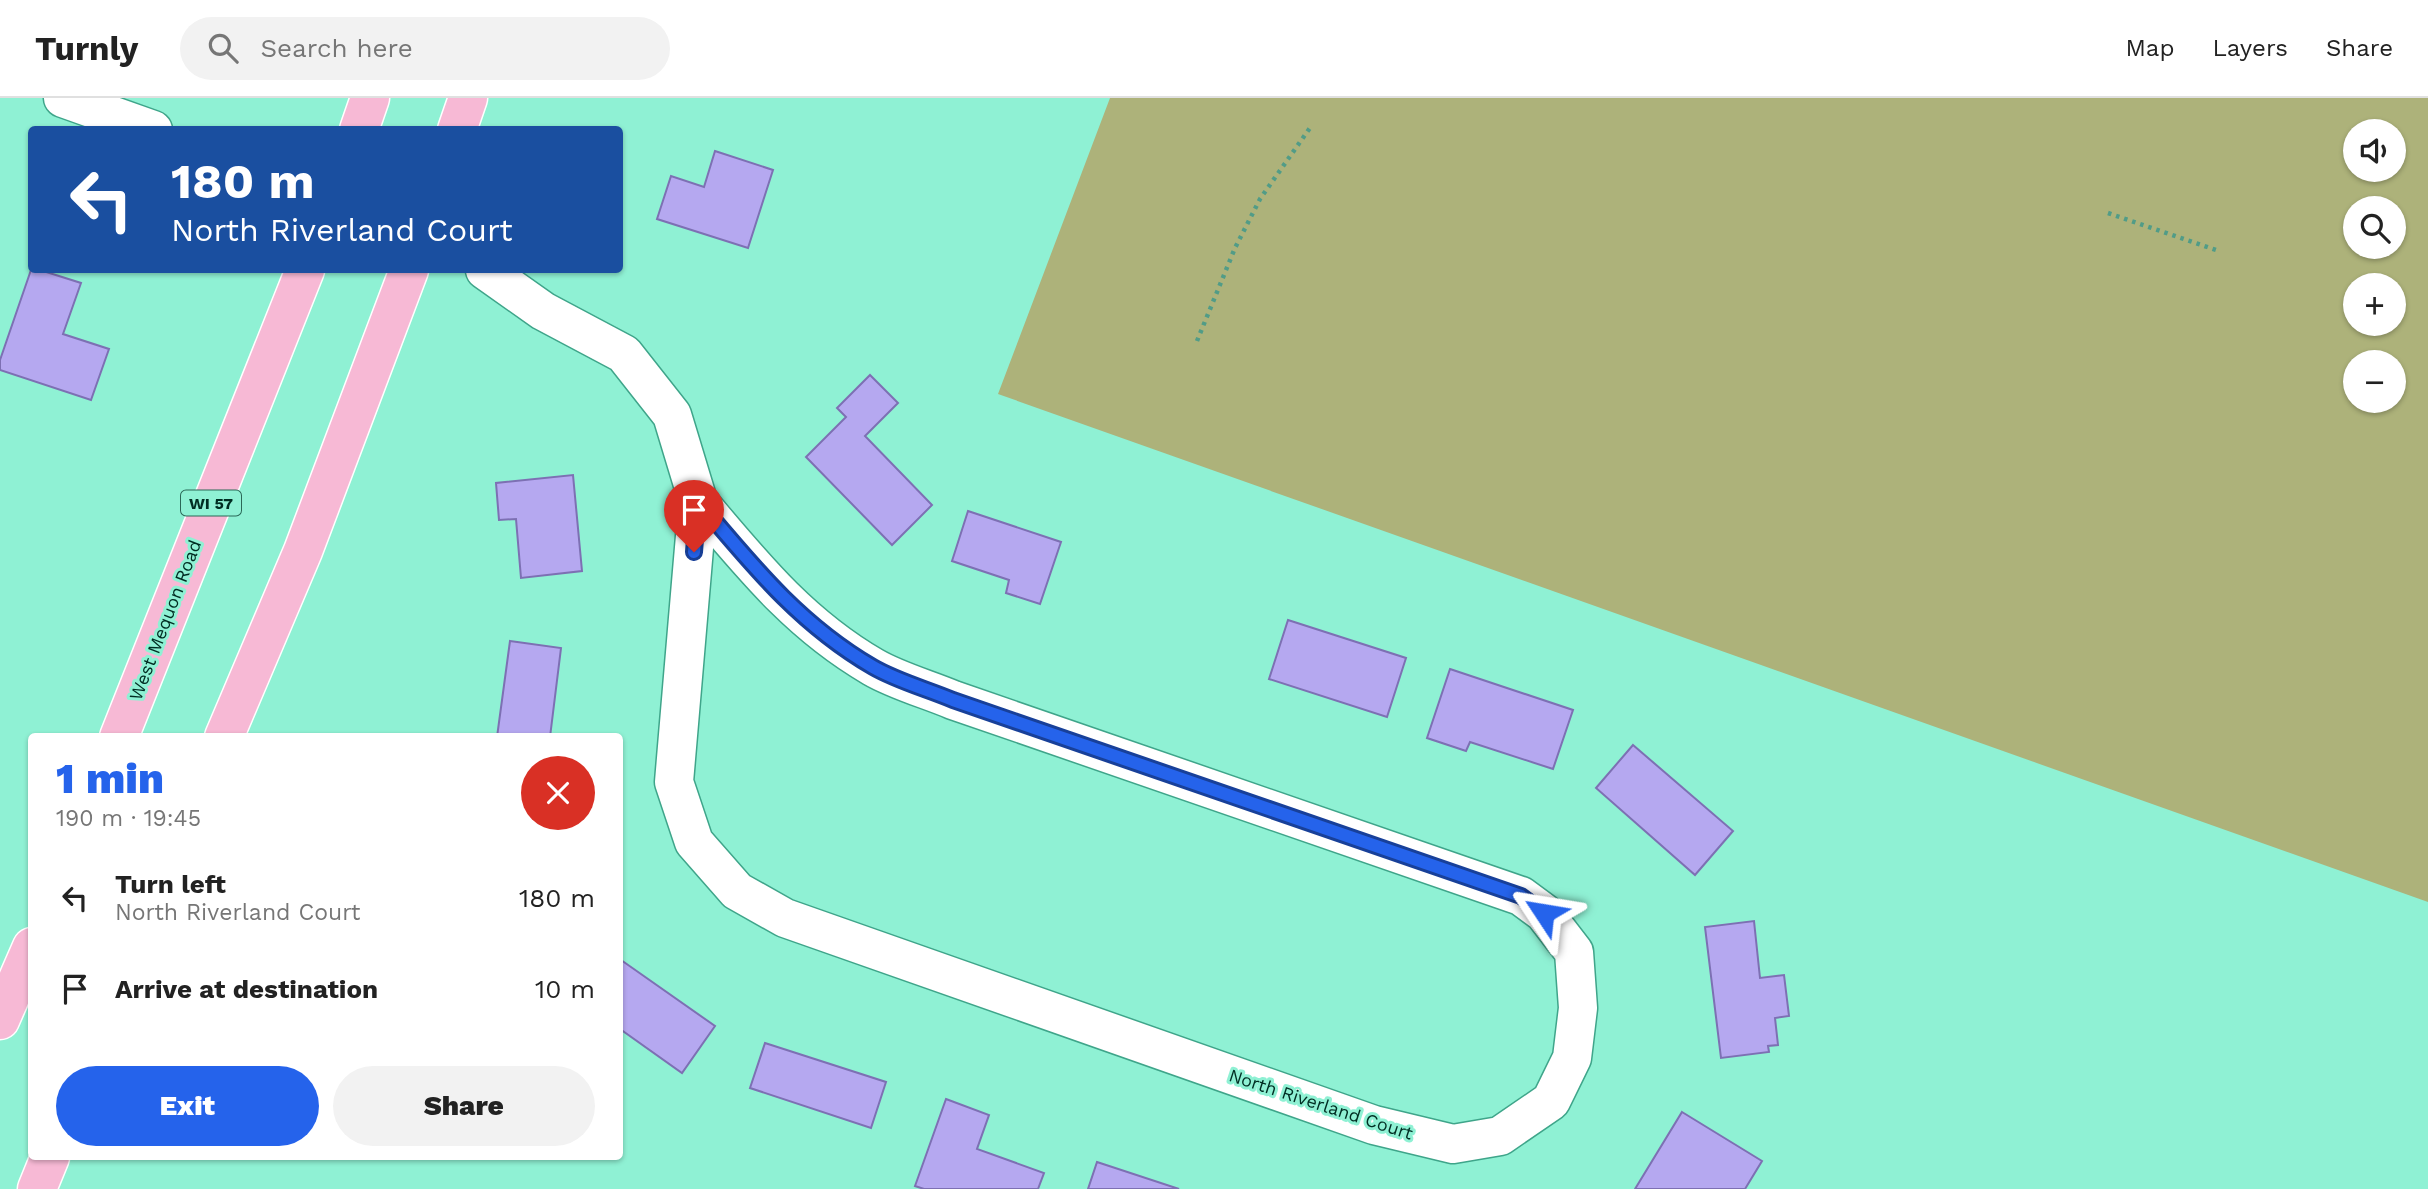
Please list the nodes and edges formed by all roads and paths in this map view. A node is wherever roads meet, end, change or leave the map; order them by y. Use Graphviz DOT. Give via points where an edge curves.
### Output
graph roads {
  1 [pos="63,98"];
  2 [pos="370,98"];
  3 [pos="468,98"];
  4 [pos="1312,125"];
  5 [pos="142,126"];
  6 [pos="360,126"];
  7 [pos="458,126"];
  8 [pos="2108,213"];
  9 [pos="2216,250"];
  10 [pos="305,273"];
  11 [pos="408,273"];
  12 [pos="489,273"];
  13 [pos="1197,341"];
  14 [pos="698,501"];
  15 [pos="121,733"];
  16 [pos="226,733"];
  17 [pos="28,956"];
  18 [pos="0,1020"];
  19 [pos="49,1160"];
  20 [pos="37,1189"];
  1 -- 5 [label="street"];
  2 -- 6 [label="main road"];
  3 -- 7 [label="main road"];
  4 -- 13 [label="path" via="1260,199"];
  8 -- 9 [label="path"];
  10 -- 15 [label="main road, West Mequon Road / WI 57"];
  11 -- 16 [label="main road" via="303,551"];
  12 -- 14 [label="street, North Riverland Court" via="543,311 624,354 672,415"];
  14 -- 14 [label="street, North Riverland Court" via="674,782 694,842 737,891 785,918 1374,1125 1453,1144 1500,1136 1551,1101 1572,1058 1578,1008 1574,952 1544,913 1521,896 953,700 875,668 818,631 769,586"];
  17 -- 18 [label="main road"];
  19 -- 20 [label="main road"];
}
